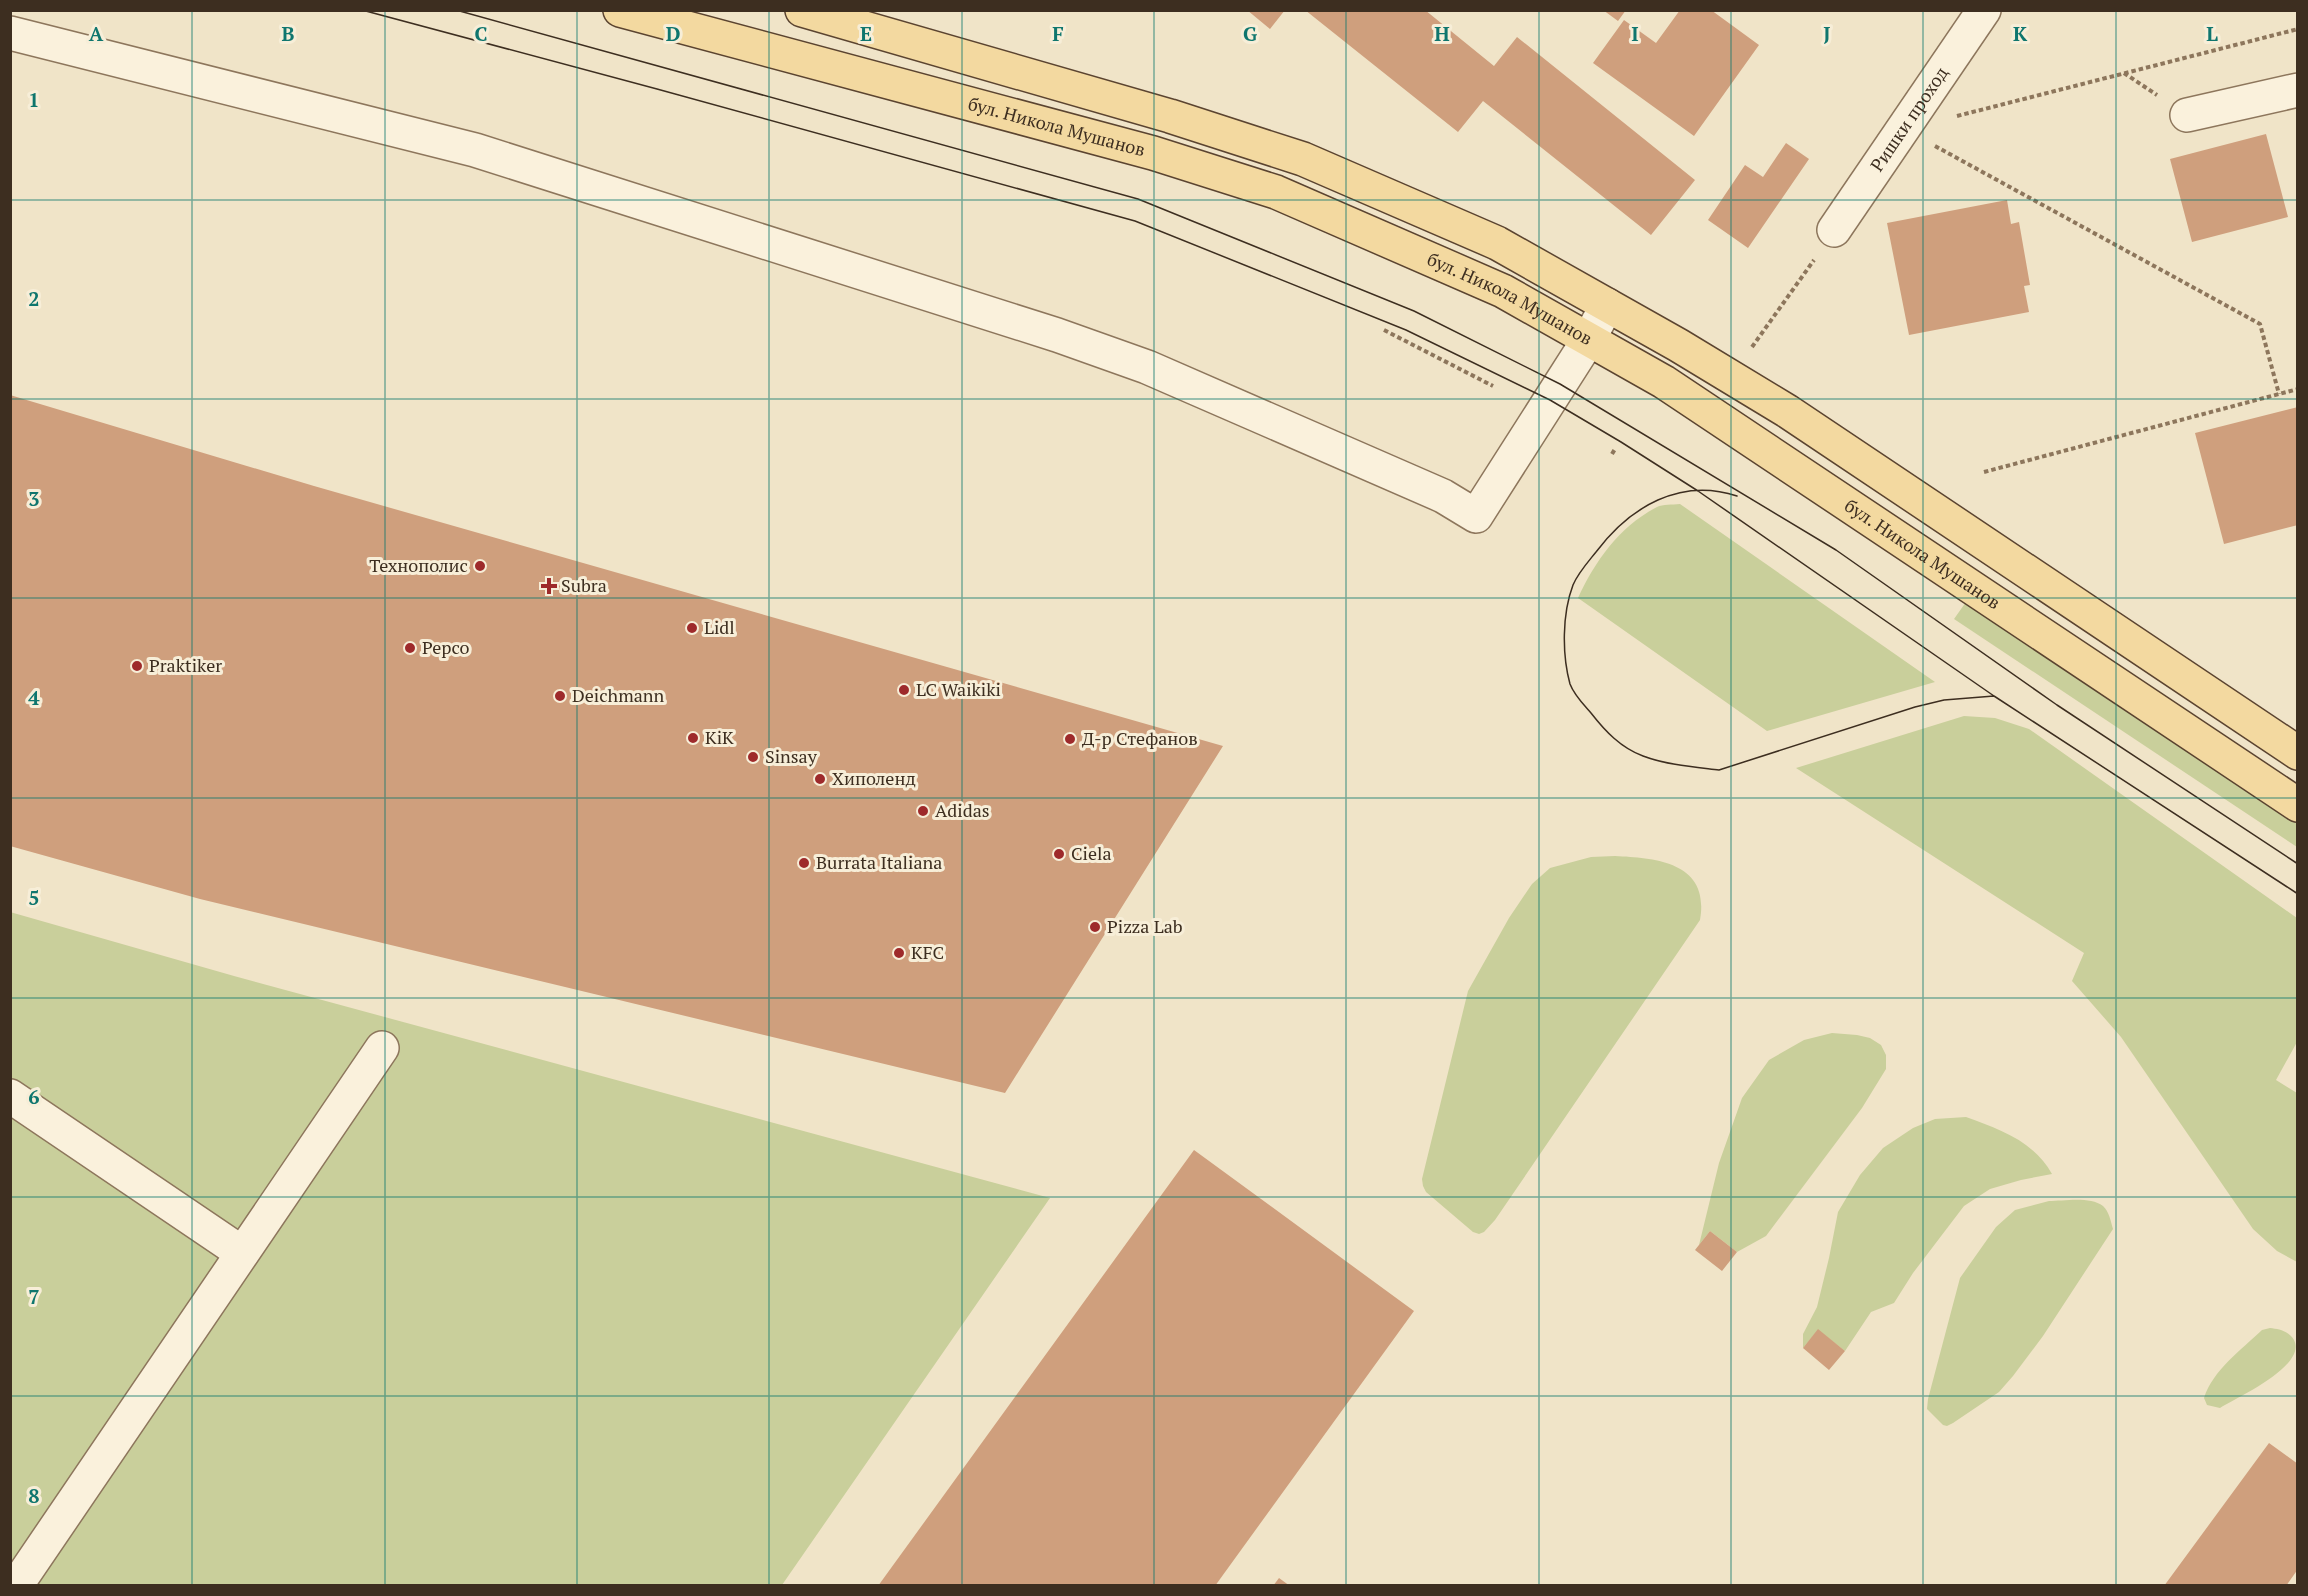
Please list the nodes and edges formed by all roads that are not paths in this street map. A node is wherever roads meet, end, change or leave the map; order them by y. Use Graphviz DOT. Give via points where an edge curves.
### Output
graph roads {
  1 [pos="620,10"];
  2 [pos="802,10"];
  3 [pos="1984,10"];
  4 [pos="10,33"];
  5 [pos="2298,90"];
  6 [pos="2187,115"];
  7 [pos="1834,230"];
  8 [pos="1607,305"];
  9 [pos="1589,339"];
  10 [pos="2298,753"];
  11 [pos="2298,805"];
  12 [pos="382,1048"];
  13 [pos="10,1096"];
  14 [pos="242,1253"];
  15 [pos="16,1586"];
  1 -- 9 [label="main road, бул. Никола Мушанов" via="1153,153 1276,192 1503,291"];
  2 -- 8 [label="main road" via="1170,116 1303,159 1497,243"];
  3 -- 7 [label="street, Ришки проход"];
  4 -- 9 [label="street" via="475,150 1057,335 1158,372 1443,496 1476,516"];
  5 -- 6 [label="street"];
  8 -- 9 [label="street"];
  8 -- 10 [label="main road" via="1787,411"];
  9 -- 11 [label="main road, бул. Никола Мушанов" via="1683,395"];
  12 -- 14 [label="street"];
  13 -- 14 [label="street"];
  14 -- 15 [label="street"];
}
